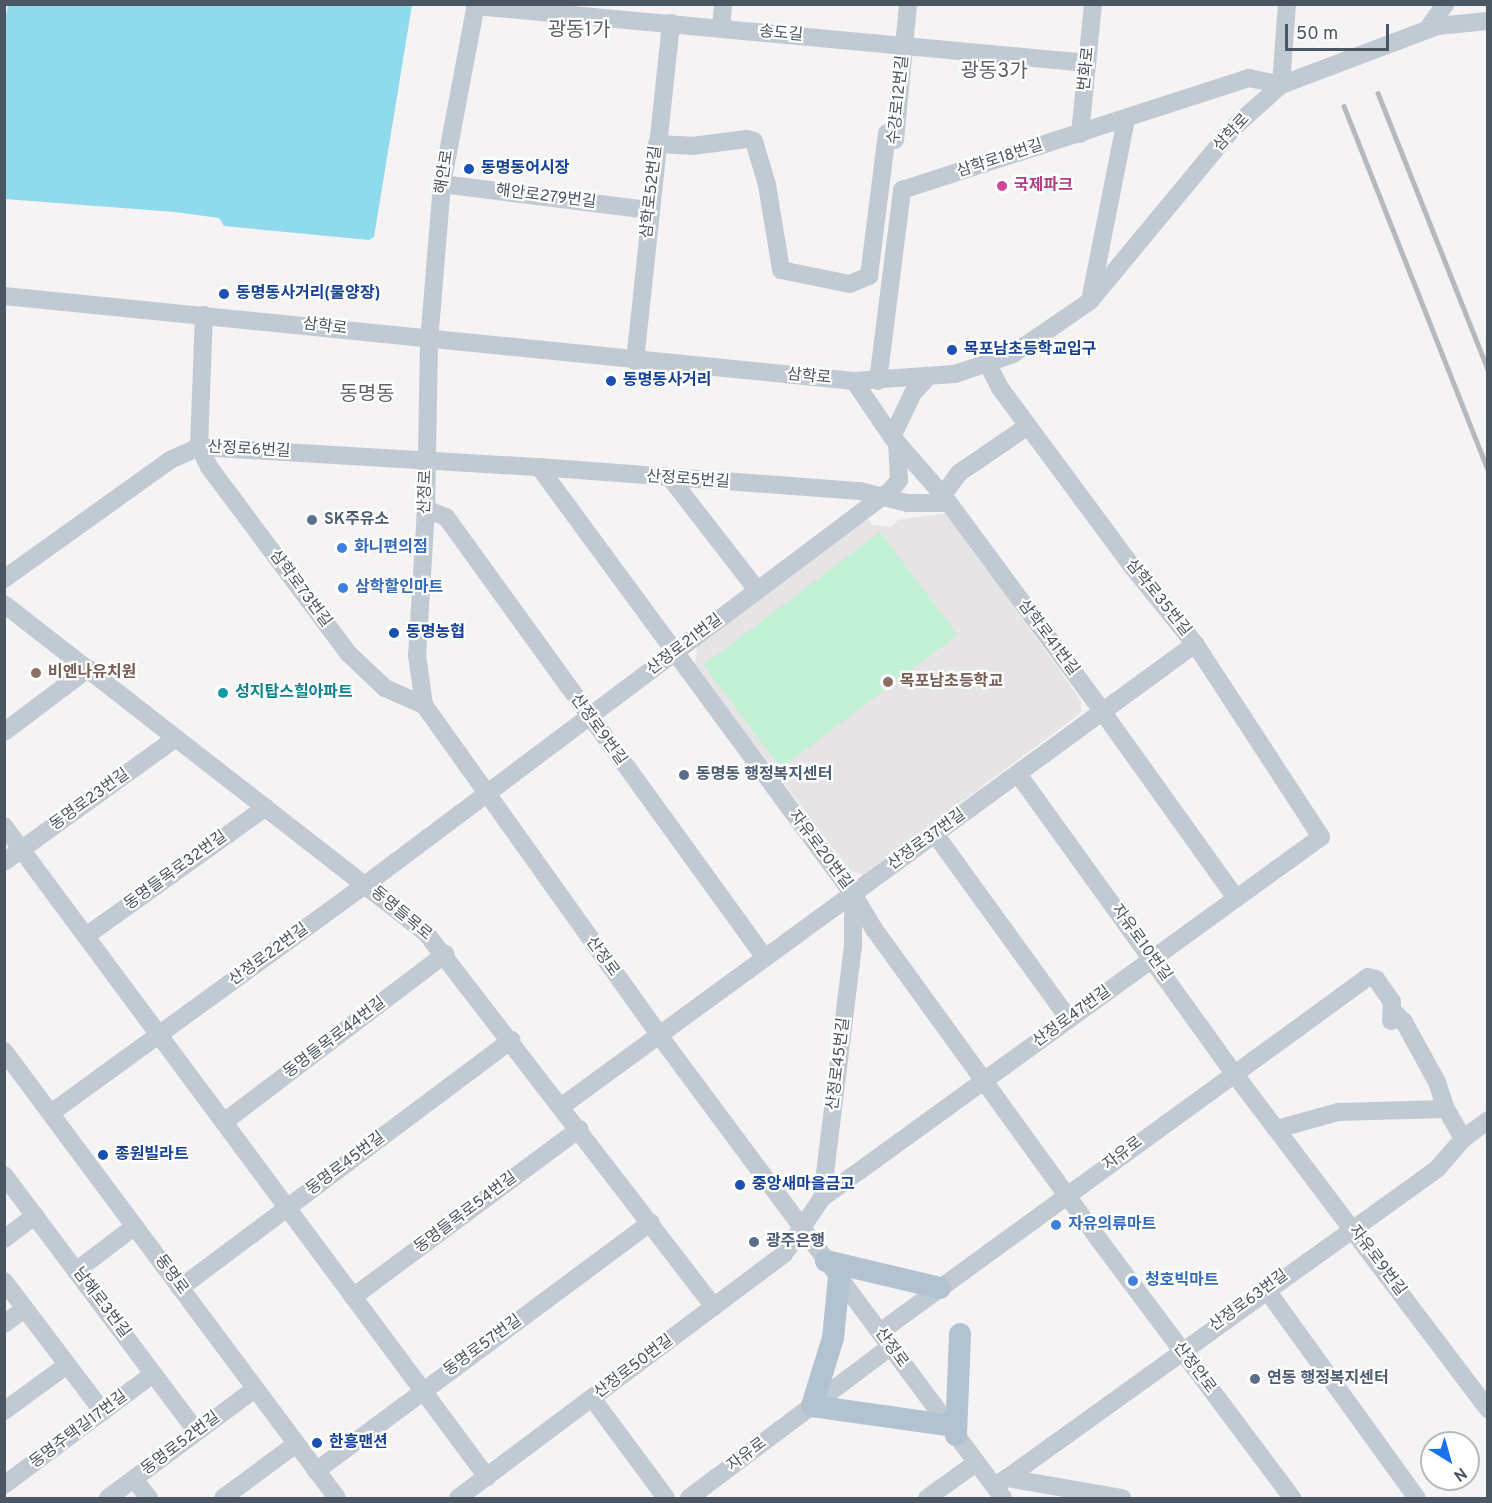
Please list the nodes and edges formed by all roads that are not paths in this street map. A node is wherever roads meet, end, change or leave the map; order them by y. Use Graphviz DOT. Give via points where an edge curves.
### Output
graph roads {
  1 [pos="723,4"];
  2 [pos="908,4"];
  3 [pos="1093,4"];
  4 [pos="1287,4"];
  5 [pos="1445,4"];
  6 [pos="475,5"];
  7 [pos="1488,21"];
  8 [pos="671,23"];
  9 [pos="721,28"];
  10 [pos="1427,30"];
  11 [pos="904,46"];
  12 [pos="1087,63"];
  13 [pos="1281,85"];
  14 [pos="1126,120"];
  15 [pos="896,130"];
  16 [pos="1080,134"];
  17 [pos="657,144"];
  18 [pos="442,184"];
  19 [pos="902,190"];
  20 [pos="649,210"];
  21 [pos="4,296"];
  22 [pos="1090,301"];
  23 [pos="204,315"];
  24 [pos="429,340"];
  25 [pos="635,361"];
  26 [pos="988,364"];
  27 [pos="926,379"];
  28 [pos="854,381"];
  29 [pos="878,381"];
  30 [pos="1028,426"];
  31 [pos="894,440"];
  32 [pos="199,447"];
  33 [pos="427,459"];
  34 [pos="539,467"];
  35 [pos="671,479"];
  36 [pos="883,494"];
  37 [pos="945,499"];
  38 [pos="426,508"];
  39 [pos="4,579"];
  40 [pos="756,590"];
  41 [pos="4,604"];
  42 [pos="1195,644"];
  43 [pos="673,654"];
  44 [pos="89,668"];
  45 [pos="424,705"];
  46 [pos="1102,711"];
  47 [pos="589,718"];
  48 [pos="4,732"];
  49 [pos="176,738"];
  50 [pos="1017,774"];
  51 [pos="485,794"];
  52 [pos="266,807"];
  53 [pos="4,826"];
  54 [pos="935,834"];
  55 [pos="1321,837"];
  56 [pos="22,850"];
  57 [pos="4,862"];
  58 [pos="365,885"];
  59 [pos="853,894"];
  60 [pos="1236,898"];
  61 [pos="86,936"];
  62 [pos="445,954"];
  63 [pos="765,958"];
  64 [pos="1152,959"];
  65 [pos="1069,1019"];
  66 [pos="159,1034"];
  67 [pos="659,1035"];
  68 [pos="512,1040"];
  69 [pos="7,1059"];
  70 [pos="1233,1072"];
  71 [pos="984,1080"];
  72 [pos="562,1106"];
  73 [pos="1446,1109"];
  74 [pos="51,1113"];
  75 [pos="1264,1113"];
  76 [pos="1488,1120"];
  77 [pos="224,1122"];
  78 [pos="579,1129"];
  79 [pos="1277,1129"];
  80 [pos="1463,1139"];
  81 [pos="4,1175"];
  82 [pos="1068,1196"];
  83 [pos="822,1198"];
  84 [pos="287,1208"];
  85 [pos="35,1216"];
  86 [pos="651,1222"];
  87 [pos="135,1227"];
  88 [pos="801,1227"];
  89 [pos="1352,1227"];
  90 [pos="1097,1237"];
  91 [pos="4,1239"];
  92 [pos="832,1269"];
  93 [pos="76,1271"];
  94 [pos="4,1281"];
  95 [pos="180,1288"];
  96 [pos="940,1288"];
  97 [pos="1266,1289"];
  98 [pos="353,1297"];
  99 [pos="714,1307"];
  100 [pos="25,1308"];
  101 [pos="4,1324"];
  102 [pos="960,1334"];
  103 [pos="885,1340"];
  104 [pos="1180,1350"];
  105 [pos="67,1365"];
  106 [pos="153,1374"];
  107 [pos="255,1389"];
  108 [pos="423,1390"];
  109 [pos="592,1398"];
  110 [pos="812,1406"];
  111 [pos="1488,1410"];
  112 [pos="4,1411"];
  113 [pos="103,1412"];
  114 [pos="952,1430"];
  115 [pos="197,1432"];
  116 [pos="296,1444"];
  117 [pos="976,1463"];
  118 [pos="316,1471"];
  119 [pos="487,1477"];
  120 [pos="134,1479"];
  121 [pos="4,1485"];
  122 [pos="1001,1488"];
  123 [pos="244,1492"];
  124 [pos="108,1498"];
  125 [pos="149,1498"];
  126 [pos="223,1498"];
  127 [pos="337,1498"];
  128 [pos="458,1498"];
  129 [pos="666,1498"];
  130 [pos="689,1498"];
  131 [pos="927,1498"];
  132 [pos="1122,1498"];
  133 [pos="1292,1498"];
  134 [pos="1417,1498"];
  1 -- 9 [label="street"];
  2 -- 11 [label="street, 수강로12번길"];
  3 -- 12 [label="street, 번화로"];
  4 -- 13 [label="street"];
  5 -- 10 [label="street"];
  6 -- 8 [label="street, 송도길"];
  6 -- 18 [label="street, 해안로"];
  7 -- 10 [label="street, 삼학로"];
  8 -- 9 [label="street, 송도길"];
  8 -- 17 [label="street, 삼학로52번길"];
  9 -- 11 [label="street, 송도길"];
  10 -- 13 [label="street, 삼학로"];
  11 -- 12 [label="street, 송도길"];
  11 -- 15 [label="street, 수강로12번길"];
  12 -- 16 [label="street, 번화로"];
  13 -- 14 [label="street, 삼학로18번길" via="1249,78"];
  13 -- 22 [label="street, 삼학로" via="1233,128"];
  14 -- 16 [label="street, 삼학로18번길"];
  14 -- 22 [label="street"];
  15 -- 17 [label="street" via="887,133 870,276 850,284 781,270 767,185 754,141 692,146"];
  15 -- 19 [label="street, 수강로12번길" via="892,175 896,188"];
  16 -- 19 [label="street, 삼학로18번길"];
  17 -- 20 [label="street, 삼학로52번길"];
  18 -- 20 [label="street, 해안로279번길"];
  18 -- 24 [label="street, 해안로"];
  19 -- 29 [label="street"];
  20 -- 25 [label="street, 삼학로52번길"];
  21 -- 23 [label="street, 삼학로"];
  22 -- 26 [label="street, 삼학로" via="1040,339"];
  23 -- 24 [label="street, 삼학로"];
  23 -- 32 [label="street"];
  24 -- 25 [label="street, 삼학로"];
  24 -- 33 [label="street, 산정로"];
  25 -- 28 [label="street, 삼학로"];
  26 -- 27 [label="street, 삼학로"];
  26 -- 30 [label="street, 삼학로35번길"];
  27 -- 29 [label="street, 삼학로"];
  27 -- 31 [label="street" via="913,393"];
  28 -- 29 [label="street, 삼학로"];
  28 -- 31 [label="street, 삼학로41번길"];
  30 -- 37 [label="street" via="959,473"];
  30 -- 42 [label="street, 삼학로35번길" via="1131,566"];
  31 -- 36 [label="street, 산정로21번길" via="900,480"];
  31 -- 37 [label="street, 삼학로41번길"];
  32 -- 33 [label="street, 산정로6번길"];
  32 -- 39 [label="street, 산정로6번길" via="170,460"];
  32 -- 45 [label="street, 삼학로73번길" via="213,472 349,654 385,688"];
  33 -- 34 [label="street, 산정로5번길"];
  33 -- 38 [label="street, 산정로"];
  34 -- 35 [label="street, 산정로5번길"];
  34 -- 43 [label="street, 자유로20번길"];
  35 -- 36 [label="street, 산정로5번길"];
  35 -- 40 [label="street"];
  36 -- 37 [label="street, 산정로5번길" via="907,503"];
  36 -- 40 [label="street, 산정로21번길"];
  37 -- 46 [label="street, 삼학로41번길"];
  38 -- 45 [label="street, 산정로" via="417,655"];
  38 -- 47 [label="street, 산정로9번길" via="446,517"];
  40 -- 43 [label="street, 산정로21번길"];
  41 -- 44 [label="street, 동명들목로"];
  42 -- 46 [label="street, 산정로37번길"];
  42 -- 55 [label="street, 삼학로35번길"];
  43 -- 47 [label="street, 산정로21번길"];
  43 -- 59 [label="street, 자유로20번길"];
  44 -- 48 [label="street"];
  44 -- 49 [label="street, 동명들목로"];
  45 -- 51 [label="street, 산정로"];
  46 -- 50 [label="street, 산정로37번길"];
  46 -- 60 [label="street, 삼학로41번길"];
  47 -- 51 [label="street, 산정로21번길"];
  47 -- 63 [label="street, 산정로9번길"];
  49 -- 52 [label="street, 동명들목로"];
  49 -- 56 [label="street, 동명로23번길"];
  50 -- 54 [label="street, 산정로37번길"];
  50 -- 64 [label="street, 자유로10번길"];
  51 -- 58 [label="street, 산정로22번길"];
  51 -- 67 [label="street, 산정로"];
  52 -- 58 [label="street, 동명들목로"];
  52 -- 61 [label="street, 동명들목로32번길"];
  53 -- 56 [label="street"];
  54 -- 59 [label="street, 산정로37번길"];
  54 -- 65 [label="street"];
  55 -- 60 [label="street, 산정로47번길"];
  56 -- 57 [label="street, 동명로23번길"];
  56 -- 61 [label="street"];
  58 -- 62 [label="street, 동명들목로" via="426,933"];
  58 -- 66 [label="street, 산정로22번길"];
  59 -- 63 [label="street, 산정로37번길"];
  59 -- 71 [label="street, 자유로20번길"];
  59 -- 83 [label="street, 산정로45번길" via="853,946"];
  60 -- 64 [label="street, 산정로47번길"];
  61 -- 66 [label="street"];
  62 -- 68 [label="street, 동명들목로"];
  62 -- 77 [label="street, 동명들목로44번길"];
  63 -- 67 [label="street, 산정로37번길"];
  64 -- 65 [label="street, 산정로47번길"];
  64 -- 70 [label="street, 자유로10번길"];
  65 -- 71 [label="street, 산정로47번길"];
  66 -- 74 [label="street, 산정로22번길"];
  66 -- 77 [label="street"];
  67 -- 72 [label="street, 산정로37번길"];
  67 -- 88 [label="street, 산정로"];
  68 -- 72 [label="street, 동명들목로"];
  68 -- 84 [label="street, 동명로45번길"];
  69 -- 74 [label="street, 동명로"];
  70 -- 73 [label="street, 자유로" via="1368,977 1376,979 1392,1002 1391,1016 1404,1022 1437,1082"];
  70 -- 75 [label="street, 자유로10번길"];
  70 -- 82 [label="street, 자유로"];
  71 -- 82 [label="street, 자유로20번길"];
  71 -- 83 [label="street, 산정로47번길"];
  72 -- 78 [label="street, 동명들목로"];
  73 -- 79 [label="street" via="1338,1112"];
  73 -- 80 [label="street"];
  74 -- 87 [label="street, 동명로"];
  75 -- 79 [label="street, 자유로9번길"];
  76 -- 80 [label="street, 산정로63번길"];
  77 -- 84 [label="street"];
  78 -- 86 [label="street, 동명들목로"];
  78 -- 98 [label="street, 동명들목로54번길"];
  79 -- 89 [label="street, 자유로9번길"];
  80 -- 89 [label="street, 산정로63번길" via="1437,1169"];
  81 -- 85 [label="street, 남해로3번길"];
  82 -- 90 [label="street, 자유로20번길"];
  82 -- 96 [label="street, 자유로"];
  83 -- 88 [label="street, 산정로45번길"];
  84 -- 95 [label="street, 동명로45번길"];
  84 -- 98 [label="street"];
  85 -- 91 [label="street"];
  85 -- 93 [label="street, 남해로3번길"];
  86 -- 99 [label="street, 동명들목로"];
  86 -- 108 [label="street, 동명로57번길"];
  87 -- 93 [label="street"];
  87 -- 95 [label="street, 동명로"];
  88 -- 92 [label="street, 산정로"];
  88 -- 99 [label="street, 산정로50번길" via="784,1254"];
  89 -- 97 [label="street, 산정로63번길"];
  89 -- 111 [label="street, 자유로9번길"];
  90 -- 104 [label="street, 산정안로"];
  92 -- 96 [label="main road"];
  92 -- 103 [label="street, 산정로"];
  92 -- 110 [label="main road" via="833,1338"];
  93 -- 106 [label="street, 남해로3번길"];
  94 -- 100 [label="street"];
  95 -- 107 [label="street, 동명로"];
  96 -- 103 [label="street, 자유로"];
  97 -- 104 [label="street, 산정로63번길"];
  97 -- 134 [label="street"];
  98 -- 108 [label="street"];
  99 -- 109 [label="street, 산정로50번길"];
  100 -- 101 [label="street"];
  100 -- 105 [label="street"];
  102 -- 114 [label="main road"];
  103 -- 110 [label="street, 자유로"];
  103 -- 114 [label="street, 산정로"];
  104 -- 122 [label="street, 산정로63번길"];
  104 -- 133 [label="street, 산정안로"];
  105 -- 112 [label="street"];
  105 -- 113 [label="street"];
  106 -- 113 [label="street, 동명주택길17번길"];
  106 -- 115 [label="street, 남해로3번길"];
  107 -- 115 [label="street, 동명로52번길"];
  107 -- 116 [label="street, 동명로"];
  108 -- 118 [label="street, 동명로57번길"];
  108 -- 119 [label="street"];
  109 -- 119 [label="street, 산정로50번길"];
  109 -- 129 [label="street"];
  110 -- 114 [label="main road"];
  110 -- 130 [label="street, 자유로"];
  113 -- 121 [label="street, 동명주택길17번길"];
  114 -- 117 [label="street, 산정로"];
  115 -- 120 [label="street, 동명로52번길"];
  116 -- 118 [label="street, 동명로"];
  116 -- 123 [label="street"];
  117 -- 122 [label="street, 산정로"];
  117 -- 131 [label="street"];
  118 -- 127 [label="street, 동명로"];
  119 -- 128 [label="street, 산정로50번길"];
  120 -- 124 [label="street, 동명로52번길"];
  120 -- 125 [label="street"];
  122 -- 132 [label="street"];
  123 -- 126 [label="street"];
}
